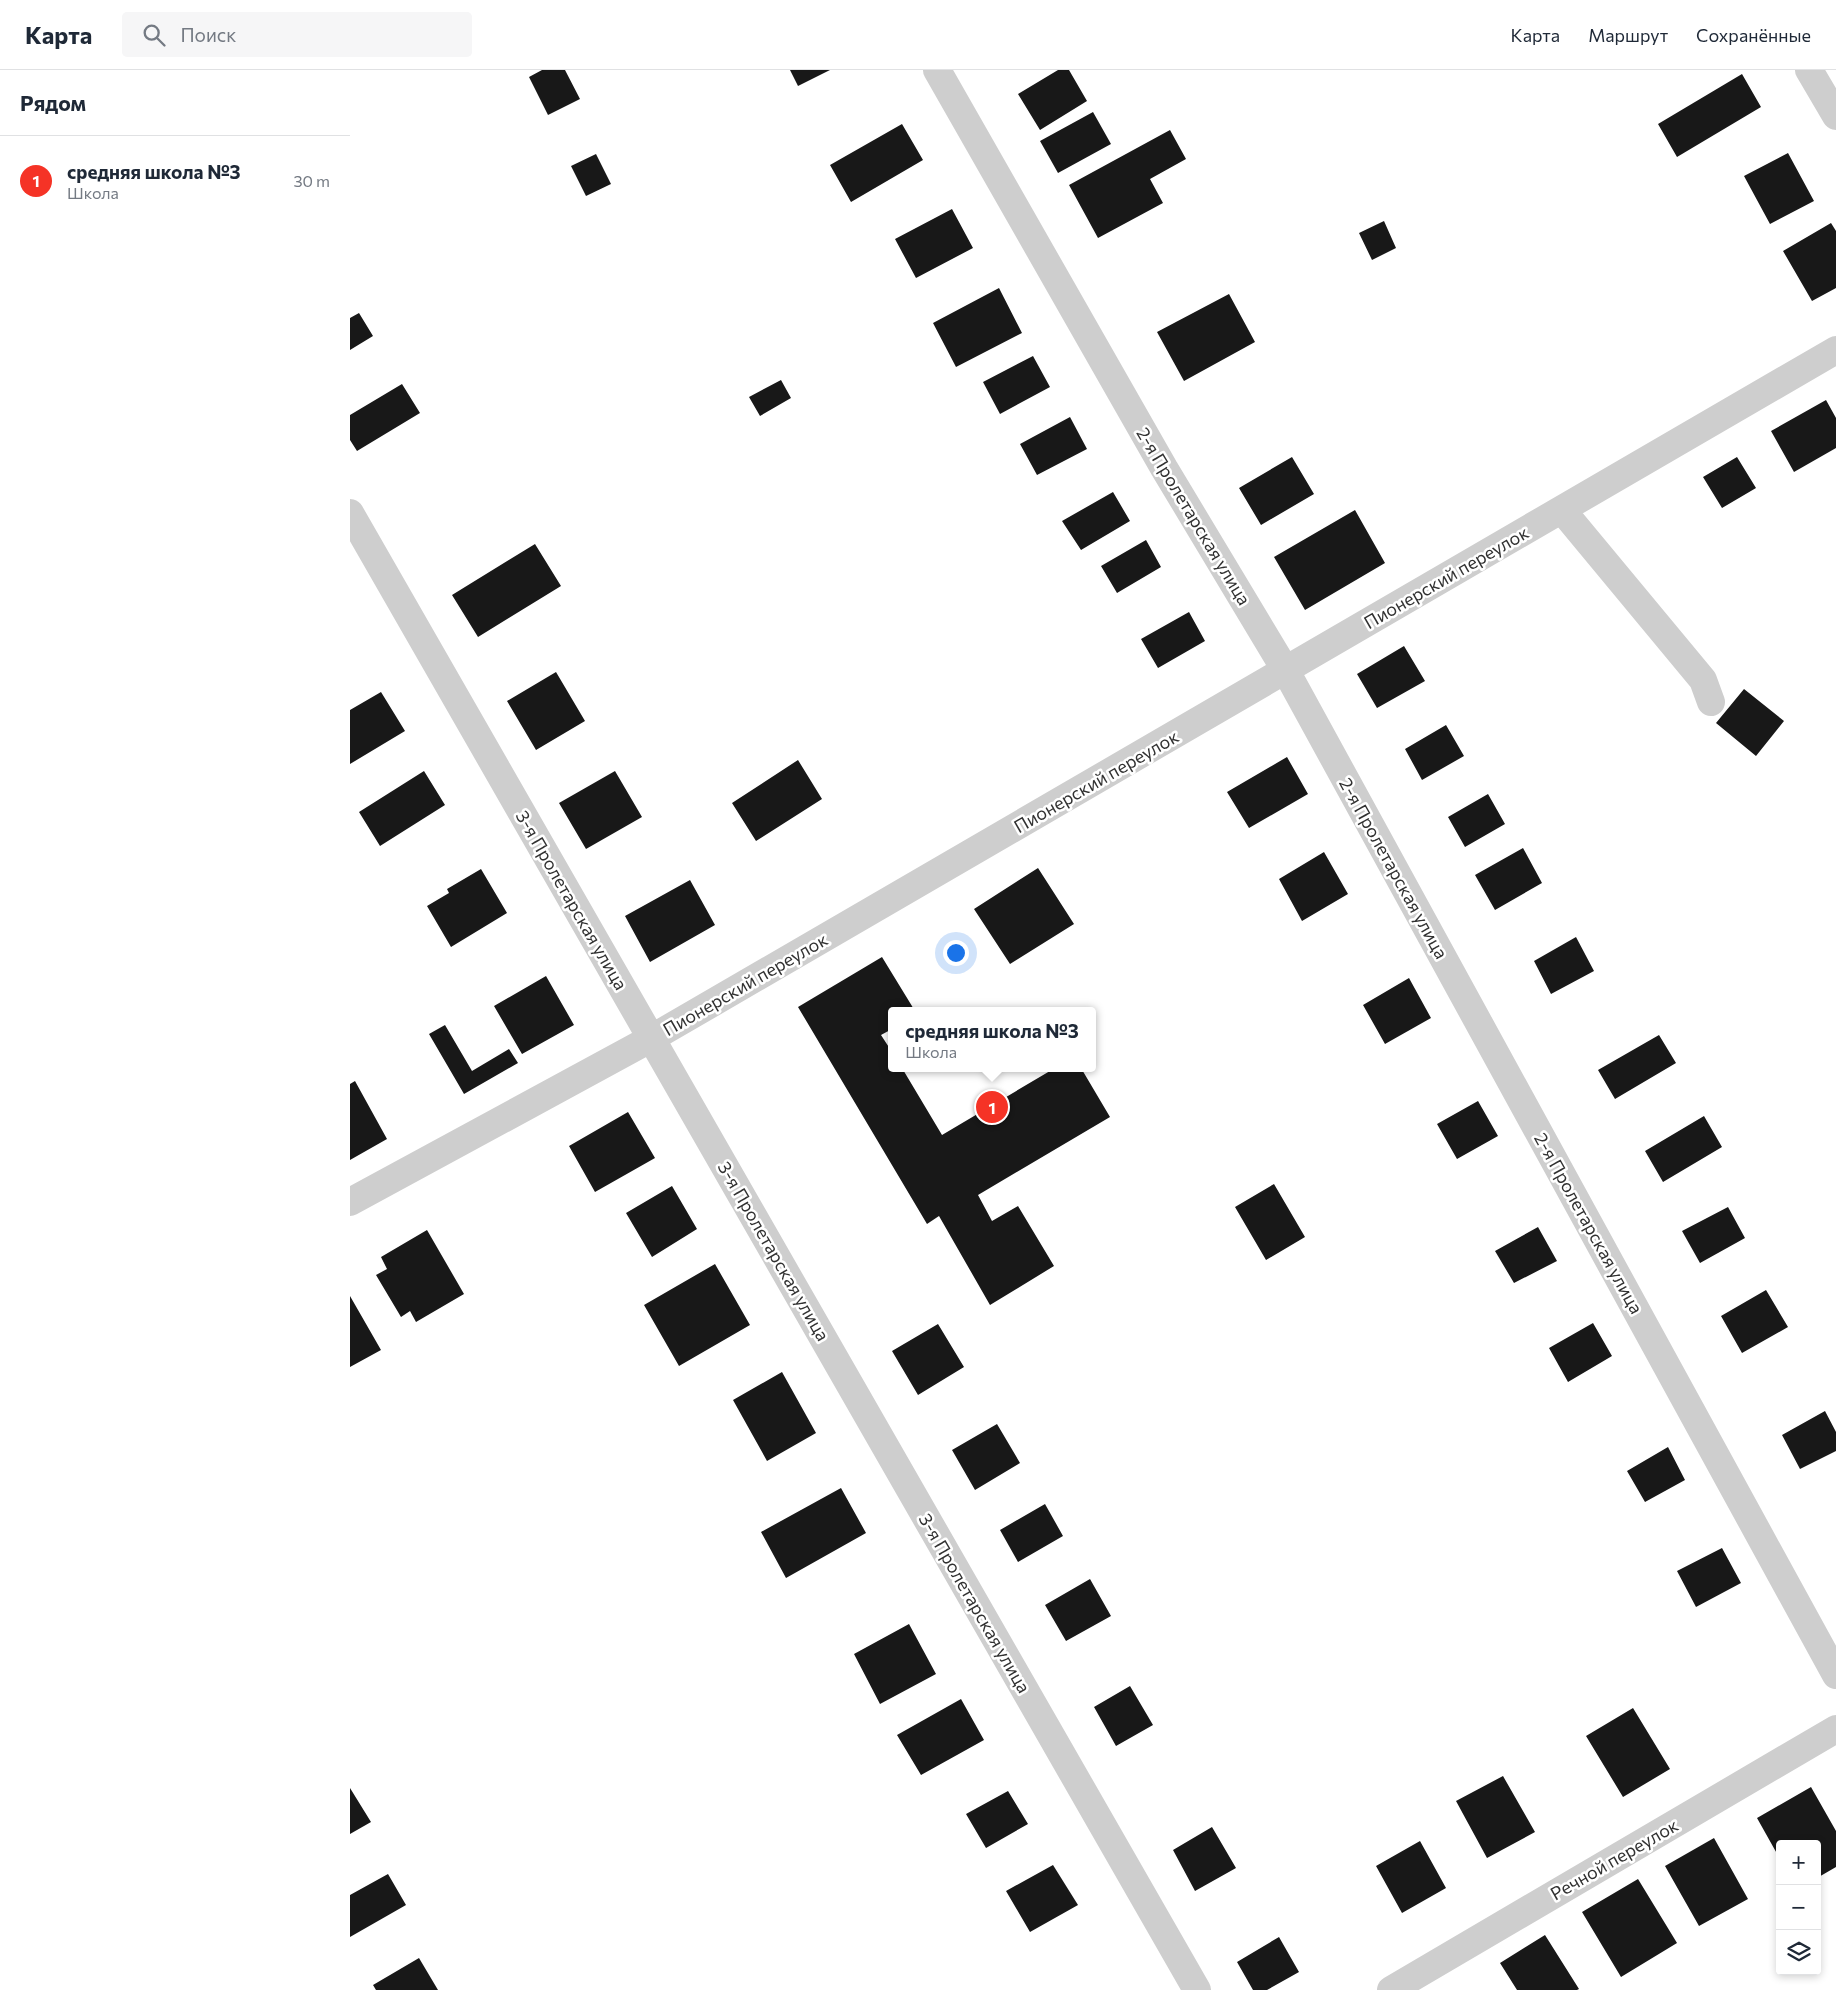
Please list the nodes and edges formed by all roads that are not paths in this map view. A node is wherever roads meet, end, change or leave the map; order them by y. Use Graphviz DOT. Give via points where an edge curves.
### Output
graph roads {
  1 [pos="937,70"];
  2 [pos="1809,70"];
  3 [pos="1836,116"];
  4 [pos="1836,350"];
  5 [pos="1562,510"];
  6 [pos="350,512"];
  7 [pos="1286,671"];
  8 [pos="1712,702"];
  9 [pos="652,1038"];
  10 [pos="350,1202"];
  11 [pos="1836,1675"];
  12 [pos="1836,1729"];
  13 [pos="1197,1990"];
  14 [pos="1391,1990"];
  1 -- 7 [label="street, 2-я Пролетарская улица" via="1164,468"];
  2 -- 3 [label="street"];
  4 -- 5 [label="street, Пионерский переулок"];
  5 -- 7 [label="street, Пионерский переулок"];
  5 -- 8 [label="street" via="1703,680"];
  6 -- 9 [label="street, 3-я Пролетарская улица"];
  7 -- 9 [label="street, Пионерский переулок"];
  7 -- 11 [label="street, 2-я Пролетарская улица"];
  9 -- 10 [label="street, Пионерский переулок"];
  9 -- 13 [label="street, 3-я Пролетарская улица"];
  12 -- 14 [label="street, Речной переулок"];
}
